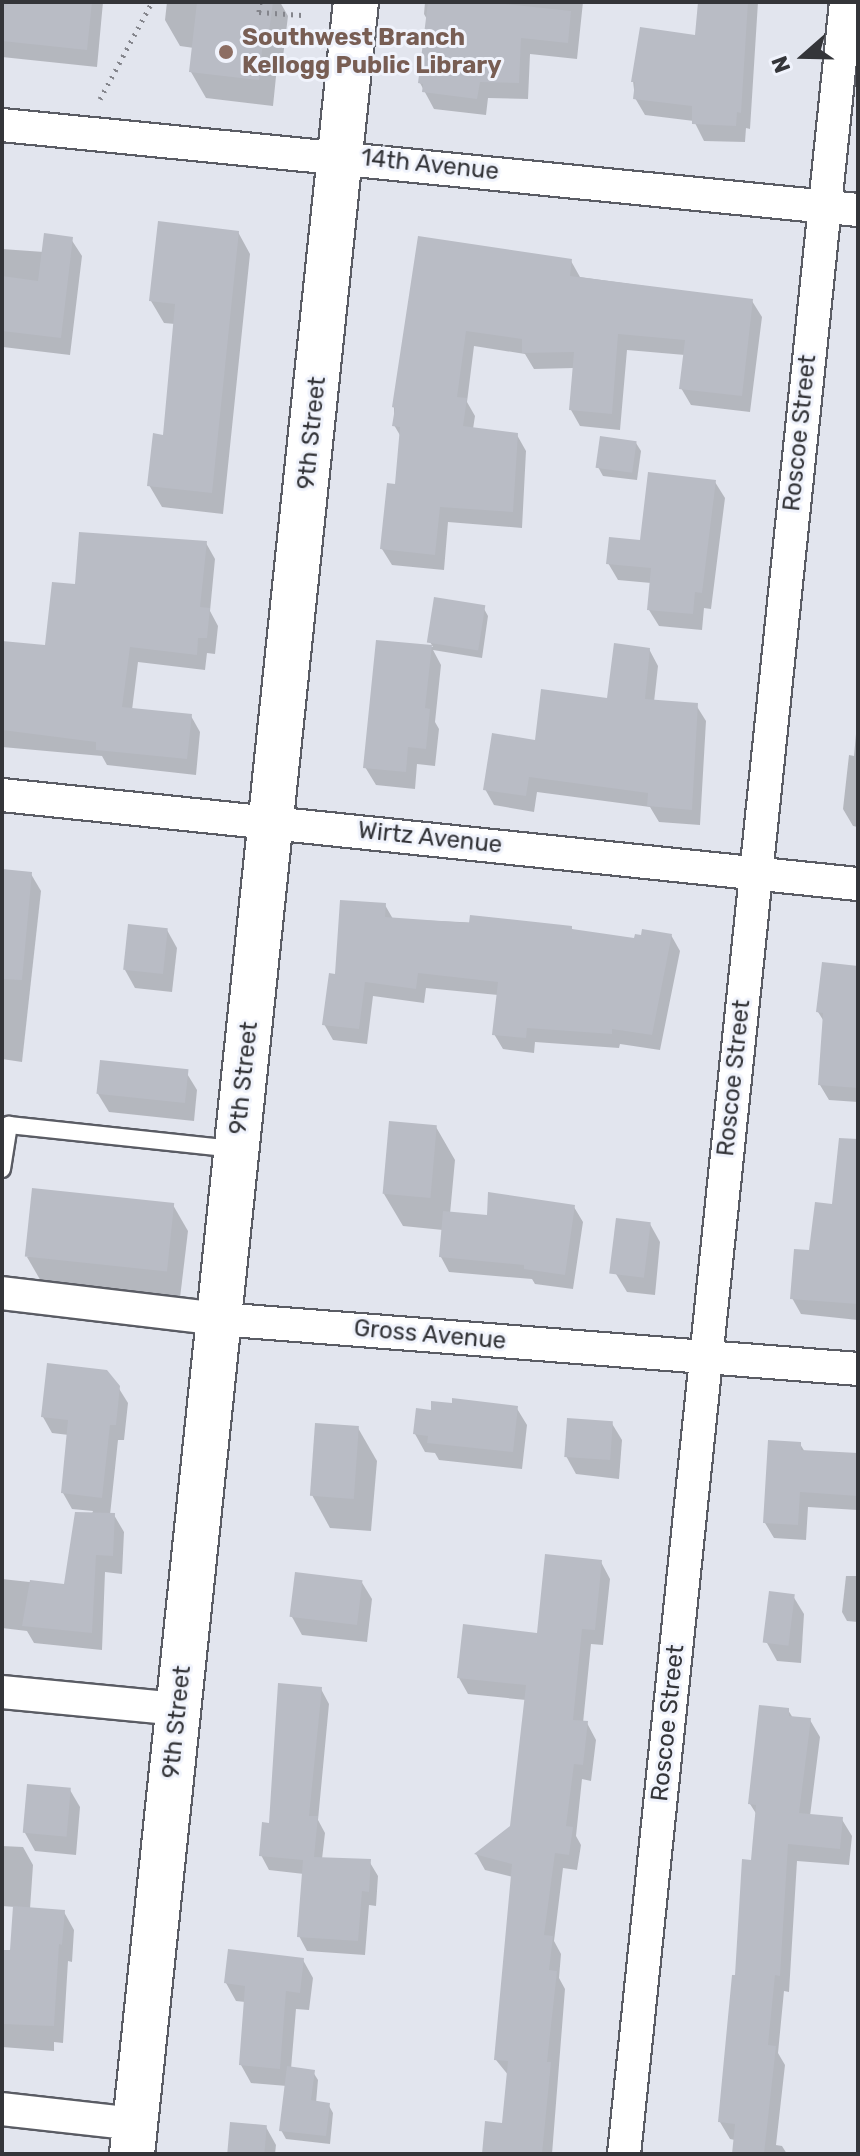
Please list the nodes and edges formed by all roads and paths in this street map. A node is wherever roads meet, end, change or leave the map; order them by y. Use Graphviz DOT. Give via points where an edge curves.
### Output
graph roads {
  1 [pos="152,2"];
  2 [pos="260,2"];
  3 [pos="356,2"];
  4 [pos="846,2"];
  5 [pos="302,15"];
  6 [pos="100,99"];
  7 [pos="2,125"];
  8 [pos="341,156"];
  9 [pos="823,206"];
  10 [pos="858,210"];
  11 [pos="2,795"];
  12 [pos="271,822"];
  13 [pos="755,873"];
  14 [pos="858,884"];
  15 [pos="237,1149"];
  16 [pos="2,1169"];
  17 [pos="2,1293"];
  18 [pos="219,1319"];
  19 [pos="706,1357"];
  20 [pos="858,1369"];
  21 [pos="2,1692"];
  22 [pos="179,1709"];
  23 [pos="2,2109"];
  24 [pos="134,2139"];
  25 [pos="624,2154"];
  1 -- 6 [label="path"];
  2 -- 5 [label="path" via="259,12"];
  3 -- 8 [label="street, 9th Street"];
  4 -- 9 [label="street, Roscoe Street"];
  7 -- 8 [label="street, 14th Avenue"];
  8 -- 9 [label="street, 14th Avenue"];
  8 -- 12 [label="street, 9th Street"];
  9 -- 10 [label="street, 14th Avenue"];
  9 -- 13 [label="street, Roscoe Street"];
  11 -- 12 [label="street, Wirtz Avenue"];
  12 -- 13 [label="street, Wirtz Avenue"];
  12 -- 15 [label="street, 9th Street"];
  13 -- 14 [label="street, Wirtz Avenue"];
  13 -- 19 [label="street, Roscoe Street"];
  15 -- 16 [label="lane" via="9,1125"];
  15 -- 18 [label="street, 9th Street"];
  17 -- 18 [label="street, Gross Avenue"];
  18 -- 19 [label="street, Gross Avenue"];
  18 -- 22 [label="street, 9th Street"];
  19 -- 20 [label="street, Gross Avenue"];
  19 -- 25 [label="street, Roscoe Street"];
  21 -- 22 [label="street"];
  22 -- 24 [label="street, 9th Street"];
  23 -- 24 [label="street"];
}
